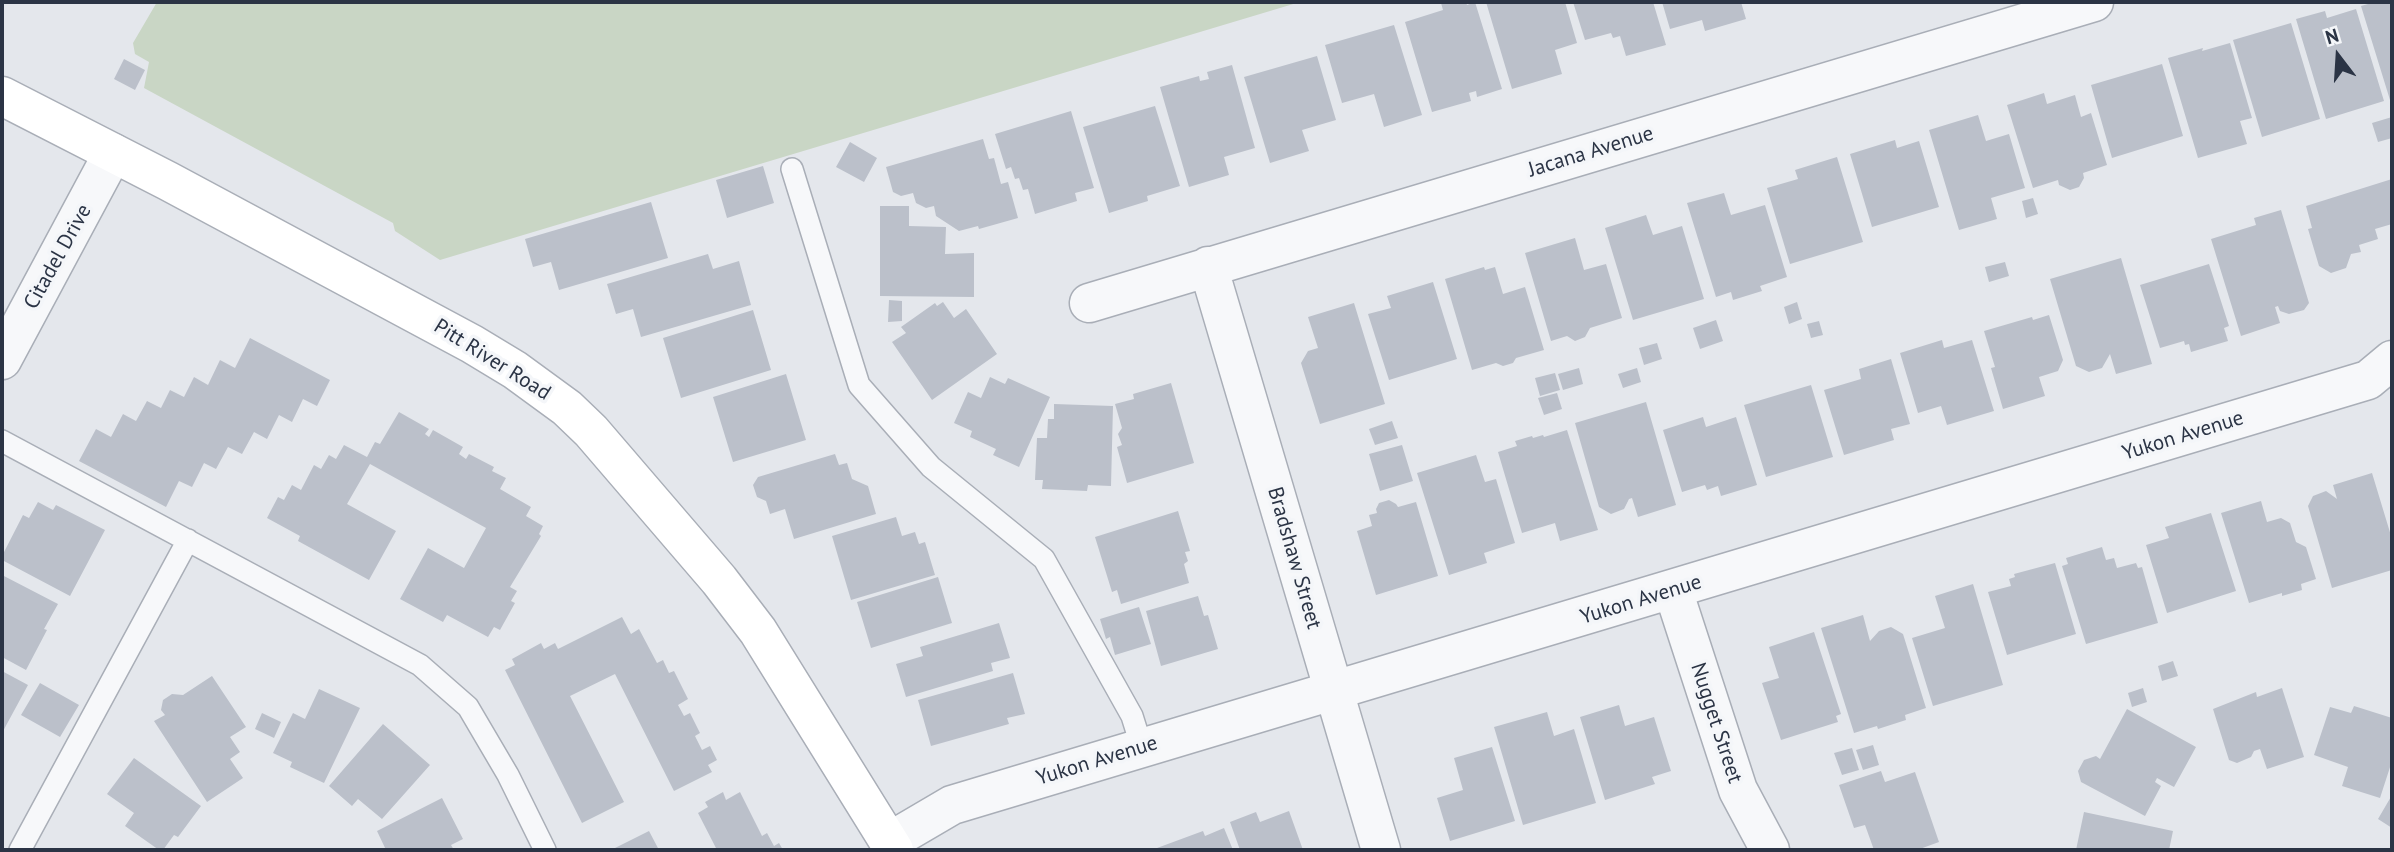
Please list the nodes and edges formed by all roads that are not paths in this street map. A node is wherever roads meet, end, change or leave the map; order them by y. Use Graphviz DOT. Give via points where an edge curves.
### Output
graph roads {
  1 [pos="2094,2"];
  2 [pos="2,96"];
  3 [pos="113,153"];
  4 [pos="792,169"];
  5 [pos="1208,267"];
  6 [pos="1089,303"];
  7 [pos="2,360"];
  8 [pos="2392,360"];
  9 [pos="2,441"];
  10 [pos="188,540"];
  11 [pos="1673,590"];
  12 [pos="1334,692"];
  13 [pos="1142,748"];
  14 [pos="892,846"];
  15 [pos="20,850"];
  16 [pos="545,850"];
  17 [pos="1381,850"];
  18 [pos="1770,850"];
  1 -- 5 [label="street, Jacana Avenue"];
  2 -- 3 [label="main road, Pitt River Road"];
  3 -- 7 [label="street, Citadel Drive"];
  3 -- 14 [label="main road, Pitt River Road" via="472,344 567,408 701,559 758,631"];
  4 -- 13 [label="lane" via="859,385 931,467 1044,559 1132,716"];
  5 -- 6 [label="street, Jacana Avenue"];
  5 -- 12 [label="street, Bradshaw Street"];
  8 -- 11 [label="street, Yukon Avenue" via="2368,380"];
  9 -- 10 [label="lane"];
  10 -- 15 [label="lane"];
  10 -- 16 [label="lane" via="420,665 468,707"];
  11 -- 12 [label="street, Yukon Avenue"];
  11 -- 18 [label="street, Nugget Street" via="1738,790"];
  12 -- 13 [label="street, Yukon Avenue"];
  12 -- 17 [label="street, Bradshaw Street"];
  13 -- 14 [label="street, Yukon Avenue" via="952,805"];
}
